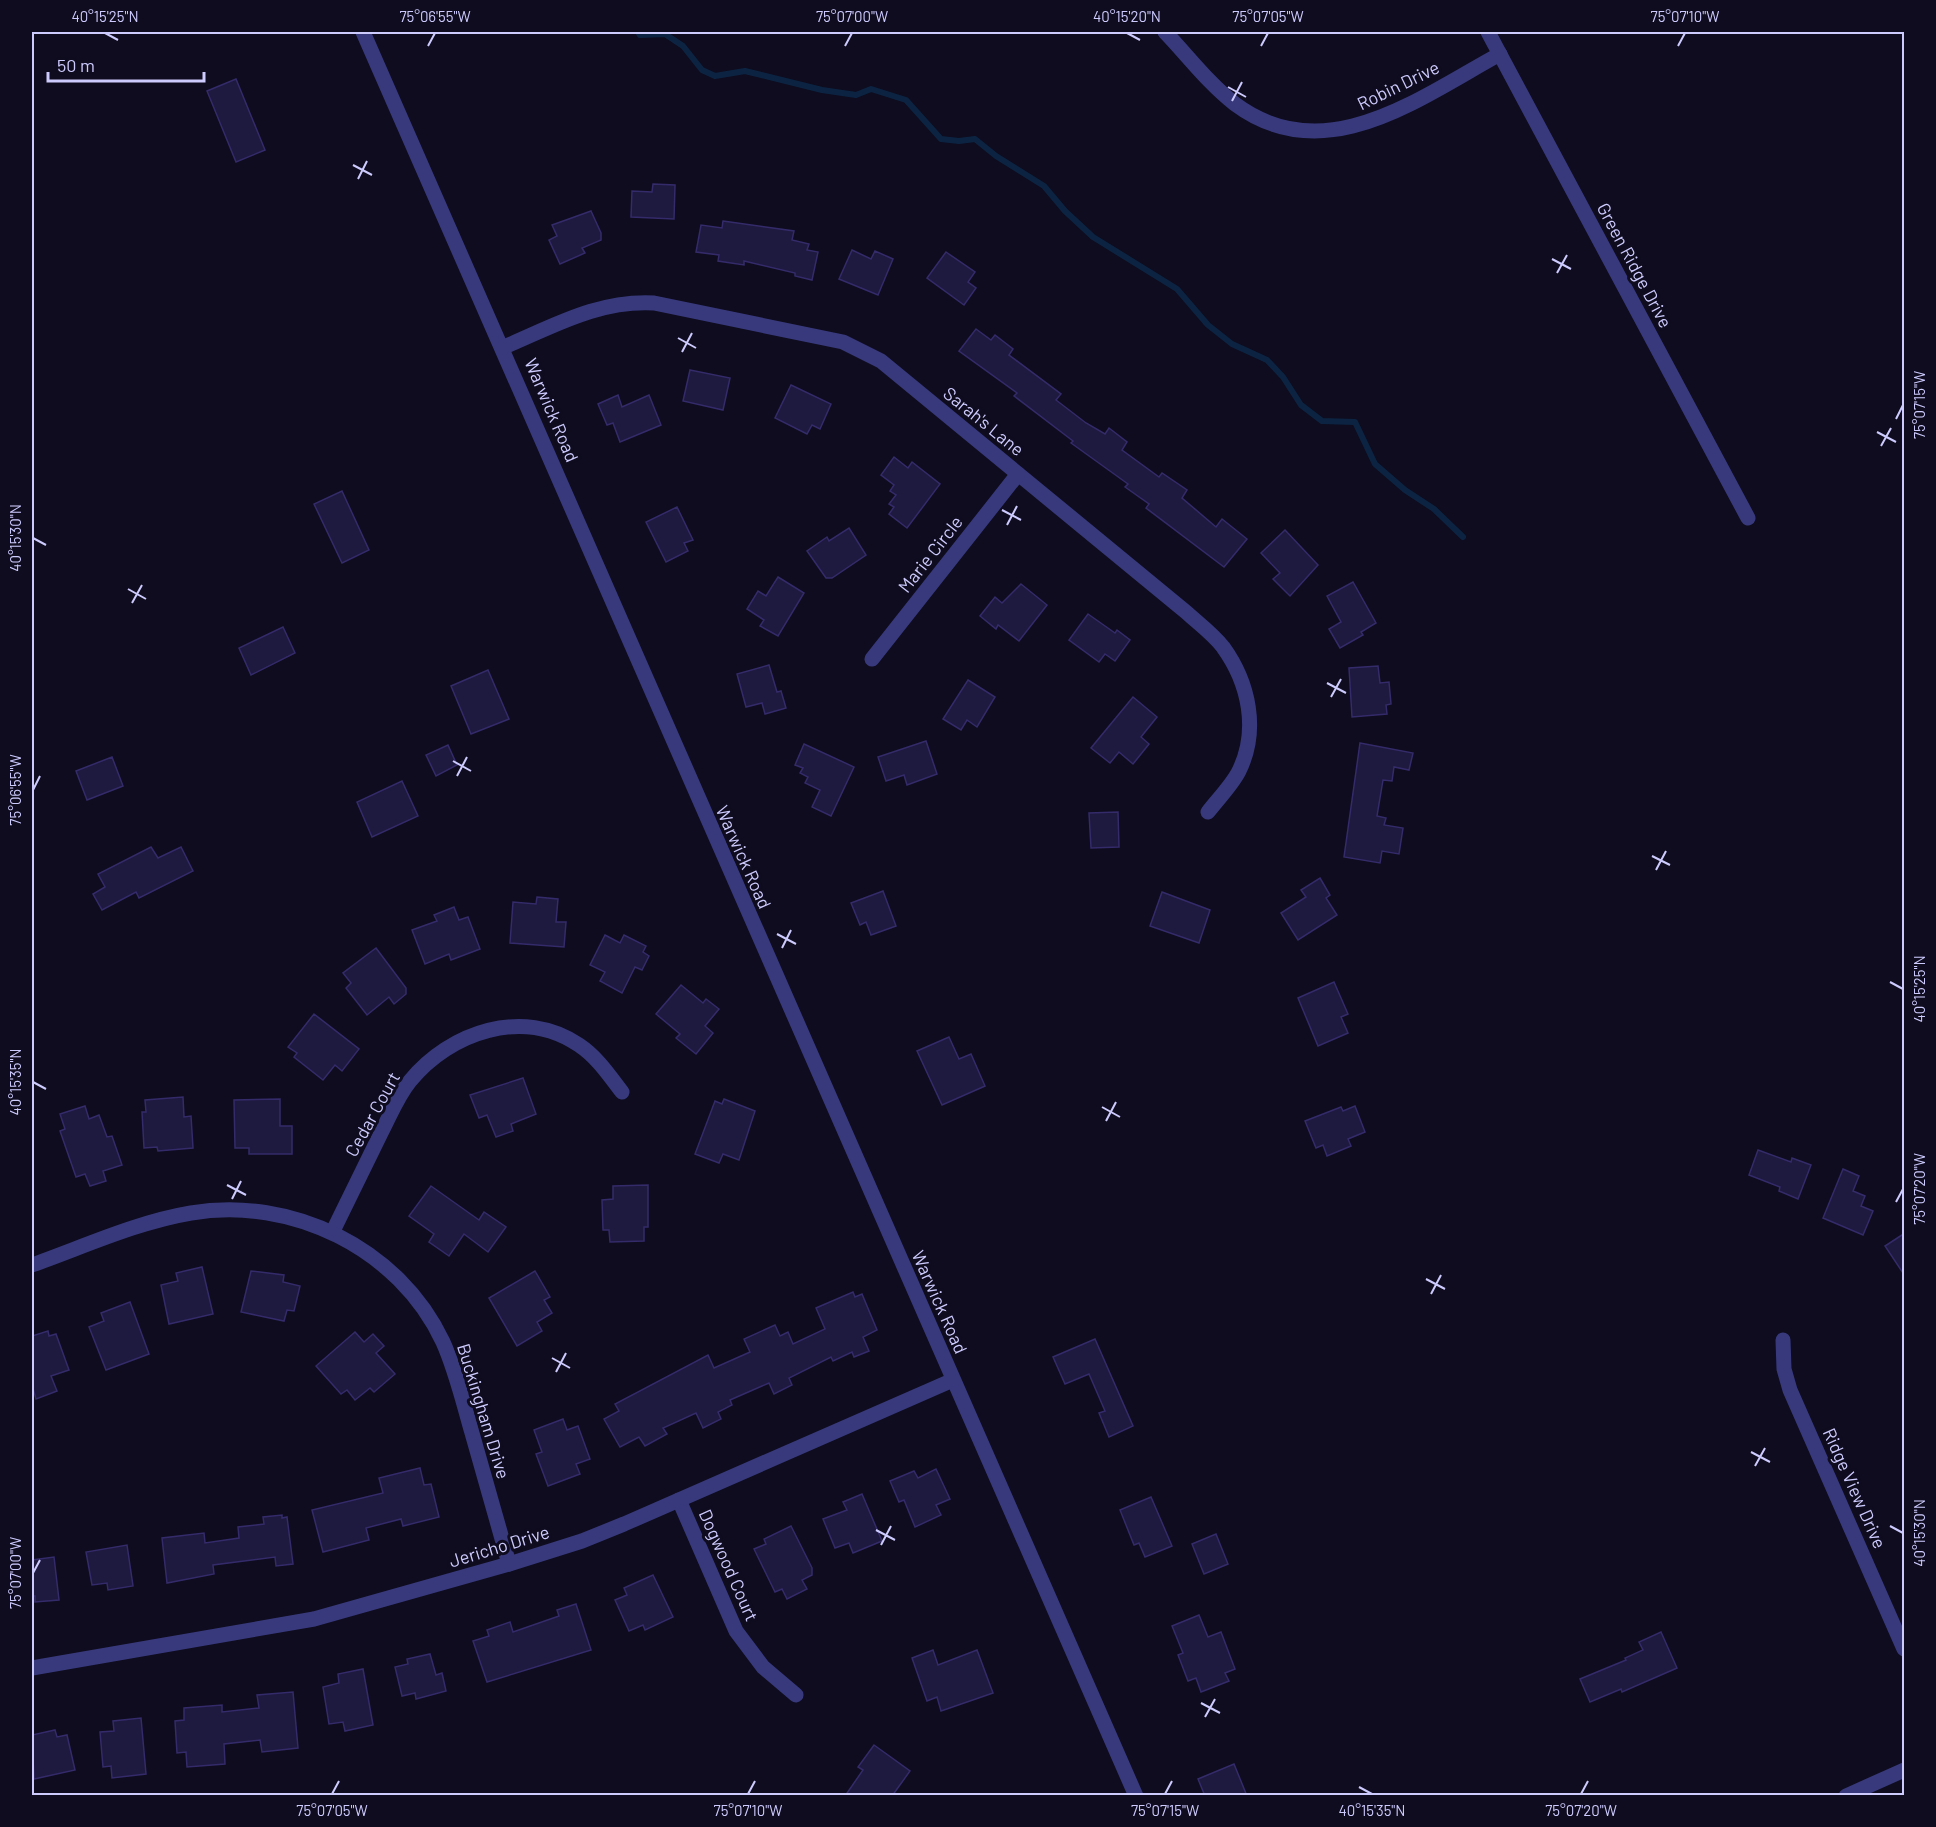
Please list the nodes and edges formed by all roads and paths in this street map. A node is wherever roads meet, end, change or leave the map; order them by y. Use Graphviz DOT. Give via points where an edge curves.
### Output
graph roads {
  1 [pos="363,32"];
  2 [pos="1166,32"];
  3 [pos="1488,32"];
  4 [pos="1500,54"];
  5 [pos="504,347"];
  6 [pos="1018,474"];
  7 [pos="1748,518"];
  8 [pos="872,658"];
  9 [pos="1208,812"];
  10 [pos="622,1092"];
  11 [pos="333,1232"];
  12 [pos="32,1265"];
  13 [pos="1783,1340"];
  14 [pos="953,1380"];
  15 [pos="679,1500"];
  16 [pos="509,1564"];
  17 [pos="1905,1649"];
  18 [pos="32,1668"];
  19 [pos="796,1695"];
  20 [pos="1905,1770"];
  21 [pos="1136,1796"];
  22 [pos="1846,1796"];
  1 -- 5 [label="street, Warwick Road"];
  2 -- 4 [label="street, Robin Drive" via="1236,105 1284,128 1311,132 1368,123"];
  3 -- 4 [label="street, Green Ridge Drive"];
  4 -- 7 [label="street, Green Ridge Drive"];
  5 -- 6 [label="street, Sarah's Lane" via="601,306 634,302 843,342 881,361"];
  5 -- 14 [label="street, Warwick Road" via="711,831"];
  6 -- 8 [label="street, Marie Circle"];
  6 -- 9 [label="street, Sarah's Lane" via="1213,636 1237,670 1250,715 1245,754 1239,772"];
  10 -- 11 [label="street, Cedar Court" via="586,1050 532,1025 495,1028 459,1041 428,1062 409,1082"];
  11 -- 12 [label="street, Buckingham Drive" via="307,1221 265,1212 194,1212 153,1222"];
  11 -- 16 [label="street, Buckingham Drive" via="362,1250 405,1287 442,1341"];
  13 -- 17 [label="street, Ridge View Drive" via="1784,1370 1790,1390"];
  14 -- 15 [label="street, Jericho Drive"];
  14 -- 21 [label="street, Warwick Road"];
  15 -- 16 [label="street, Jericho Drive" via="582,1541"];
  15 -- 19 [label="street, Dogwood Court" via="736,1631 764,1667"];
  16 -- 18 [label="street, Jericho Drive" via="314,1619"];
  20 -- 22 [label="street"];
}
